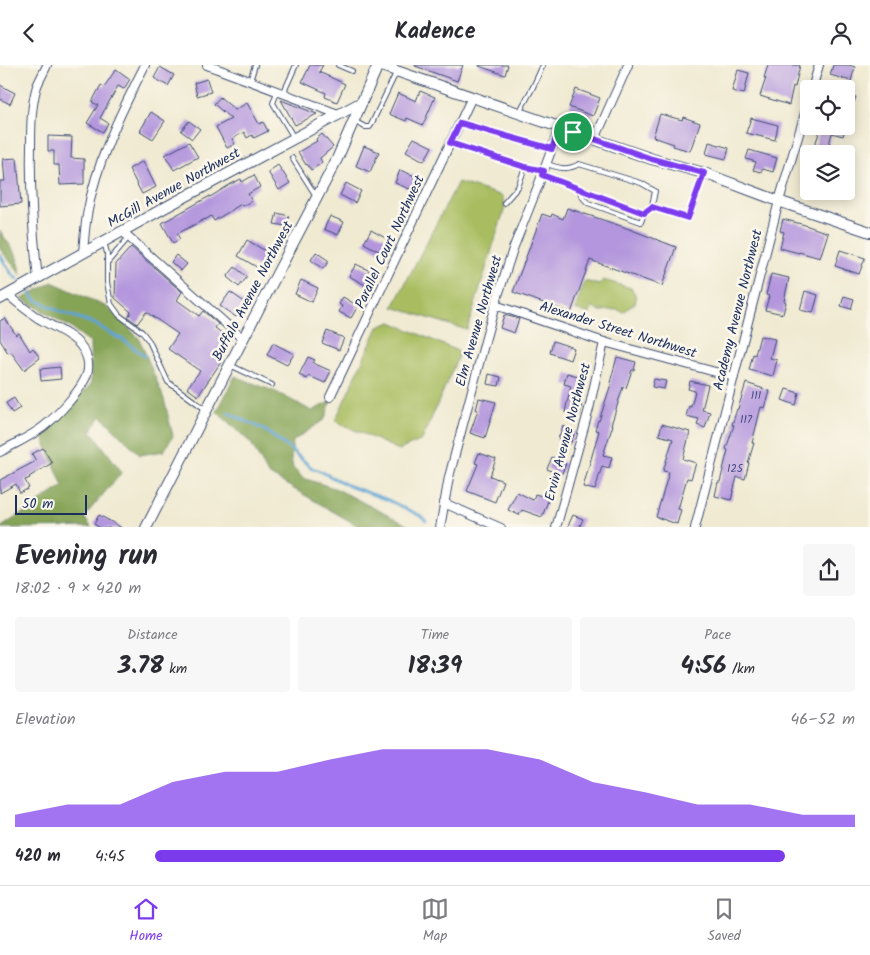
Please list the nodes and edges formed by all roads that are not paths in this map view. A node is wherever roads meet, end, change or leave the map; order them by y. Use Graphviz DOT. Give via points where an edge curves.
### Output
graph roads {
  1 [pos="47,65"];
  2 [pos="145,65"];
  3 [pos="207,65"];
  4 [pos="255,65"];
  5 [pos="296,65"];
  6 [pos="338,65"];
  7 [pos="378,65"];
  8 [pos="543,65"];
  9 [pos="628,65"];
  10 [pos="819,65"];
  11 [pos="352,71"];
  12 [pos="397,71"];
  13 [pos="815,80"];
  14 [pos="250,81"];
  15 [pos="280,93"];
  16 [pos="472,97"];
  17 [pos="362,102"];
  18 [pos="519,113"];
  19 [pos="338,115"];
  20 [pos="354,121"];
  21 [pos="460,123"];
  22 [pos="560,127"];
  23 [pos="800,130"];
  24 [pos="294,138"];
  25 [pos="595,139"];
  26 [pos="450,143"];
  27 [pos="552,149"];
  28 [pos="292,158"];
  29 [pos="525,167"];
  30 [pos="544,170"];
  31 [pos="704,173"];
  32 [pos="578,188"];
  33 [pos="317,197"];
  34 [pos="779,201"];
  35 [pos="504,203"];
  36 [pos="652,207"];
  37 [pos="644,213"];
  38 [pos="870,232"];
  39 [pos="126,234"];
  40 [pos="104,242"];
  41 [pos="83,253"];
  42 [pos="107,263"];
  43 [pos="38,279"];
  44 [pos="4,297"];
  45 [pos="496,305"];
  46 [pos="243,339"];
  47 [pos="604,342"];
  48 [pos="230,365"];
  49 [pos="734,377"];
  50 [pos="272,385"];
  51 [pos="330,397"];
  52 [pos="206,410"];
  53 [pos="0,452"];
  54 [pos="444,503"];
  55 [pos="146,527"];
  56 [pos="440,527"];
  57 [pos="501,527"];
  58 [pos="556,527"];
  59 [pos="695,527"];
  1 -- 43 [label="street" via="37,85 32,123 32,221"];
  2 -- 41 [label="street" via="102,157 86,216"];
  3 -- 14 [label="street"];
  4 -- 14 [label="lane"];
  5 -- 15 [label="lane"];
  6 -- 11 [label="lane"];
  7 -- 12 [label="street"];
  7 -- 17 [label="street, Buffalo Avenue Northwest"];
  8 -- 18 [label="lane"];
  9 -- 25 [label="street"];
  10 -- 13 [label="street"];
  12 -- 16 [label="street"];
  12 -- 20 [label="lane" via="370,127"];
  14 -- 15 [label="street"];
  15 -- 19 [label="street"];
  15 -- 24 [label="lane" via="273,103"];
  16 -- 18 [label="street"];
  16 -- 21 [label="street, Parallel Court Northwest"];
  17 -- 19 [label="street, McGill Avenue Northwest"];
  17 -- 20 [label="street, Buffalo Avenue Northwest"];
  18 -- 22 [label="street"];
  19 -- 24 [label="street, McGill Avenue Northwest"];
  20 -- 33 [label="street, Buffalo Avenue Northwest"];
  21 -- 26 [label="street, Parallel Court Northwest"];
  21 -- 27 [label="lane"];
  22 -- 25 [label="street"];
  22 -- 27 [label="street, Elm Avenue Northwest"];
  23 -- 34 [label="street, Academy Avenue Northwest"];
  24 -- 39 [label="street, McGill Avenue Northwest"];
  25 -- 31 [label="street"];
  26 -- 29 [label="lane"];
  26 -- 51 [label="street, Parallel Court Northwest"];
  27 -- 30 [label="street, Elm Avenue Northwest"];
  28 -- 33 [label="lane"];
  29 -- 30 [label="lane"];
  29 -- 35 [label="lane" via="518,187"];
  30 -- 32 [label="lane"];
  30 -- 36 [label="lane" via="579,164 641,183 655,191"];
  30 -- 45 [label="street, Elm Avenue Northwest" via="513,249"];
  31 -- 34 [label="street"];
  31 -- 36 [label="lane" via="688,218"];
  32 -- 37 [label="lane"];
  32 -- 37 [label="lane" via="588,203 642,222"];
  33 -- 46 [label="street, Buffalo Avenue Northwest"];
  34 -- 38 [label="street"];
  34 -- 49 [label="street, Academy Avenue Northwest"];
  36 -- 37 [label="lane"];
  39 -- 40 [label="street, McGill Avenue Northwest"];
  39 -- 42 [label="lane"];
  39 -- 46 [label="street"];
  40 -- 41 [label="street, McGill Avenue Northwest"];
  40 -- 42 [label="lane"];
  41 -- 43 [label="street, McGill Avenue Northwest"];
  42 -- 52 [label="lane" via="110,304 149,341 168,382"];
  43 -- 44 [label="street, McGill Avenue Northwest"];
  44 -- 53 [label="street" via="80,344 88,361 80,389 54,418"];
  45 -- 47 [label="street, Alexander Street Northwest"];
  45 -- 54 [label="street, Elm Avenue Northwest"];
  46 -- 48 [label="street, Buffalo Avenue Northwest"];
  47 -- 49 [label="street, Alexander Street Northwest"];
  47 -- 58 [label="street, Ervin Avenue Northwest" via="590,409"];
  48 -- 50 [label="lane"];
  48 -- 52 [label="street, Buffalo Avenue Northwest"];
  49 -- 59 [label="street, Academy Avenue Northwest"];
  52 -- 55 [label="street, Buffalo Avenue Northwest"];
  54 -- 56 [label="street, Elm Avenue Northwest"];
  54 -- 57 [label="street"];
}
